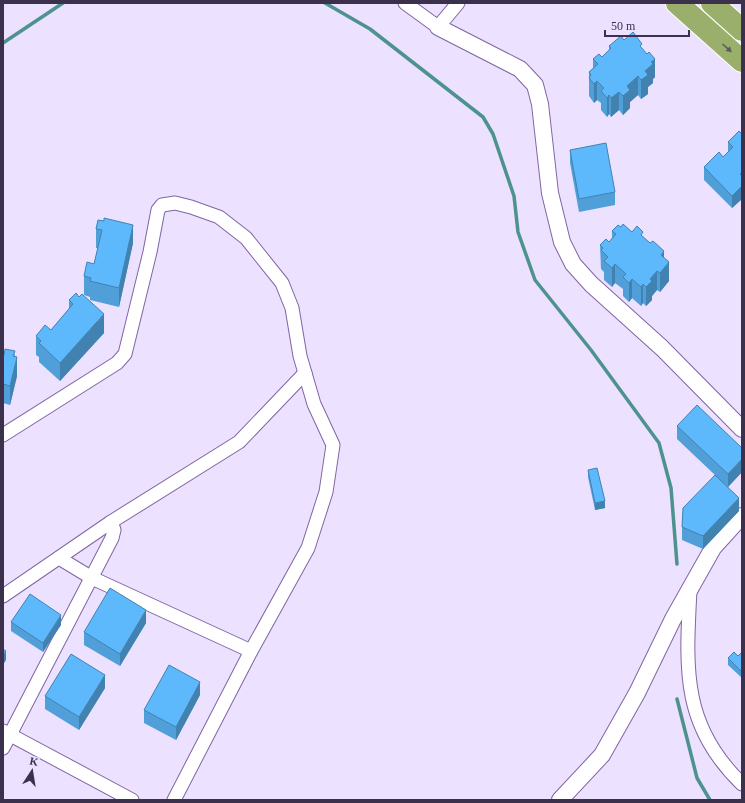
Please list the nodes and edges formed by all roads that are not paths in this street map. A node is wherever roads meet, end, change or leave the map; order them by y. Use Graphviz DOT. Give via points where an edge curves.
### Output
graph roads {
  1 [pos="405,3"];
  2 [pos="458,3"];
  3 [pos="677,3"];
  4 [pos="712,3"];
  5 [pos="438,27"];
  6 [pos="742,30"];
  7 [pos="742,61"];
  8 [pos="305,373"];
  9 [pos="742,429"];
  10 [pos="3,435"];
  11 [pos="742,516"];
  12 [pos="111,522"];
  13 [pos="59,558"];
  14 [pos="92,578"];
  15 [pos="690,590"];
  16 [pos="3,596"];
  17 [pos="250,651"];
  18 [pos="6,733"];
  19 [pos="3,748"];
  20 [pos="742,784"];
  21 [pos="132,800"];
  22 [pos="174,800"];
  23 [pos="560,800"];
  1 -- 5 [label="street"];
  2 -- 5 [label="street"];
  3 -- 7 [label="highway, one-way"];
  4 -- 6 [label="highway"];
  5 -- 9 [label="street" via="520,69 535,85 540,104 550,193 562,242 573,264 591,284 662,348"];
  8 -- 10 [label="street" via="292,308 282,283 246,238 219,217 175,203 162,205 158,210 125,354 117,363"];
  8 -- 12 [label="street" via="239,442"];
  8 -- 17 [label="street" via="314,404 333,445 326,492 308,548"];
  11 -- 15 [label="street" via="714,548"];
  12 -- 13 [label="street"];
  12 -- 14 [label="street" via="114,530 112,538"];
  13 -- 14 [label="street"];
  13 -- 16 [label="street"];
  14 -- 17 [label="street"];
  14 -- 18 [label="street"];
  15 -- 20 [label="street" via="688,662 694,712 725,767"];
  15 -- 23 [label="street" via="602,755"];
  17 -- 22 [label="street"];
  18 -- 19 [label="street"];
  18 -- 21 [label="street"];
}
